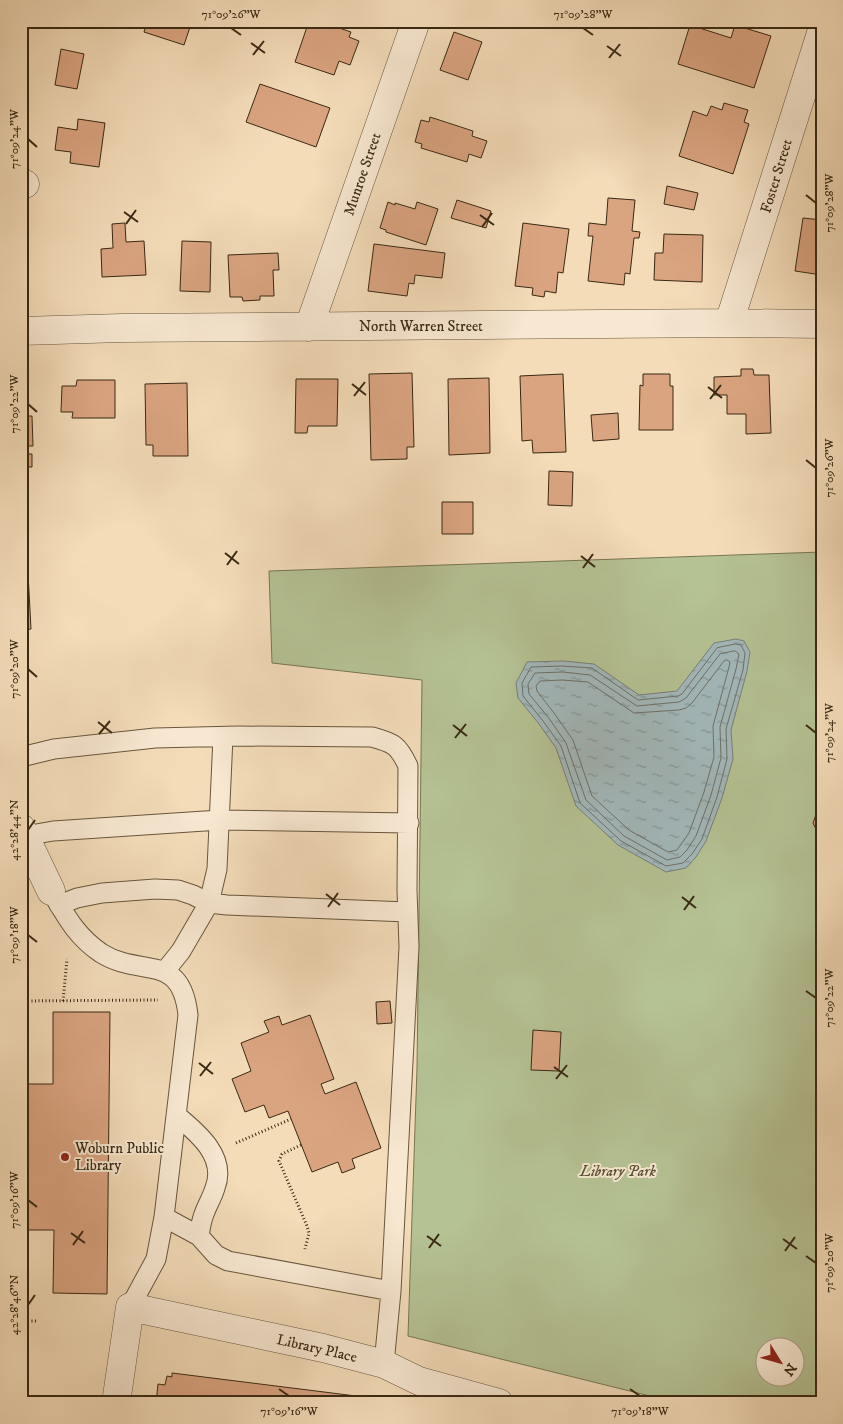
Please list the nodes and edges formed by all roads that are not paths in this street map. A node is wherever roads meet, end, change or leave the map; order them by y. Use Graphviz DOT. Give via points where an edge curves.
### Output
graph roads {
  1 [pos="416,21"];
  2 [pos="822,30"];
  3 [pos="729,323"];
  4 [pos="822,324"];
  5 [pos="309,327"];
  6 [pos="21,331"];
  7 [pos="223,737"];
  8 [pos="21,757"];
  9 [pos="220,820"];
  10 [pos="409,823"];
  11 [pos="23,832"];
  12 [pos="55,898"];
  13 [pos="209,903"];
  14 [pos="408,912"];
  15 [pos="165,971"];
  16 [pos="176,1115"];
  17 [pos="164,1218"];
  18 [pos="199,1236"];
  19 [pos="392,1291"];
  20 [pos="130,1307"];
  21 [pos="384,1364"];
  22 [pos="116,1403"];
  23 [pos="499,1403"];
  1 -- 5 [label="street, Munroe Street"];
  2 -- 3 [label="street, Foster Street"];
  3 -- 4 [label="street, North Warren Street"];
  3 -- 5 [label="street, North Warren Street"];
  5 -- 6 [label="street, North Warren Street"];
  7 -- 8 [label="lane" via="154,738 54,749"];
  7 -- 9 [label="lane"];
  7 -- 10 [label="lane" via="372,737 389,742 400,750 408,766"];
  9 -- 10 [label="lane"];
  9 -- 11 [label="lane"];
  9 -- 13 [label="lane" via="217,869"];
  10 -- 14 [label="lane"];
  11 -- 12 [label="street"];
  12 -- 13 [label="lane" via="155,889 178,890"];
  12 -- 15 [label="lane" via="78,934 101,953 121,963"];
  13 -- 14 [label="lane"];
  13 -- 15 [label="lane" via="181,951"];
  14 -- 19 [label="lane" via="407,1002"];
  15 -- 16 [label="lane" via="176,980 186,1000 188,1015"];
  16 -- 17 [label="lane"];
  16 -- 18 [label="lane" via="206,1142 217,1167 216,1187 203,1216"];
  17 -- 18 [label="lane"];
  17 -- 20 [label="lane" via="156,1259"];
  18 -- 19 [label="lane" via="216,1255 228,1261"];
  19 -- 21 [label="lane"];
  20 -- 21 [label="street, Library Place"];
  20 -- 22 [label="street"];
  21 -- 23 [label="street, Library Place" via="419,1381"];
}
